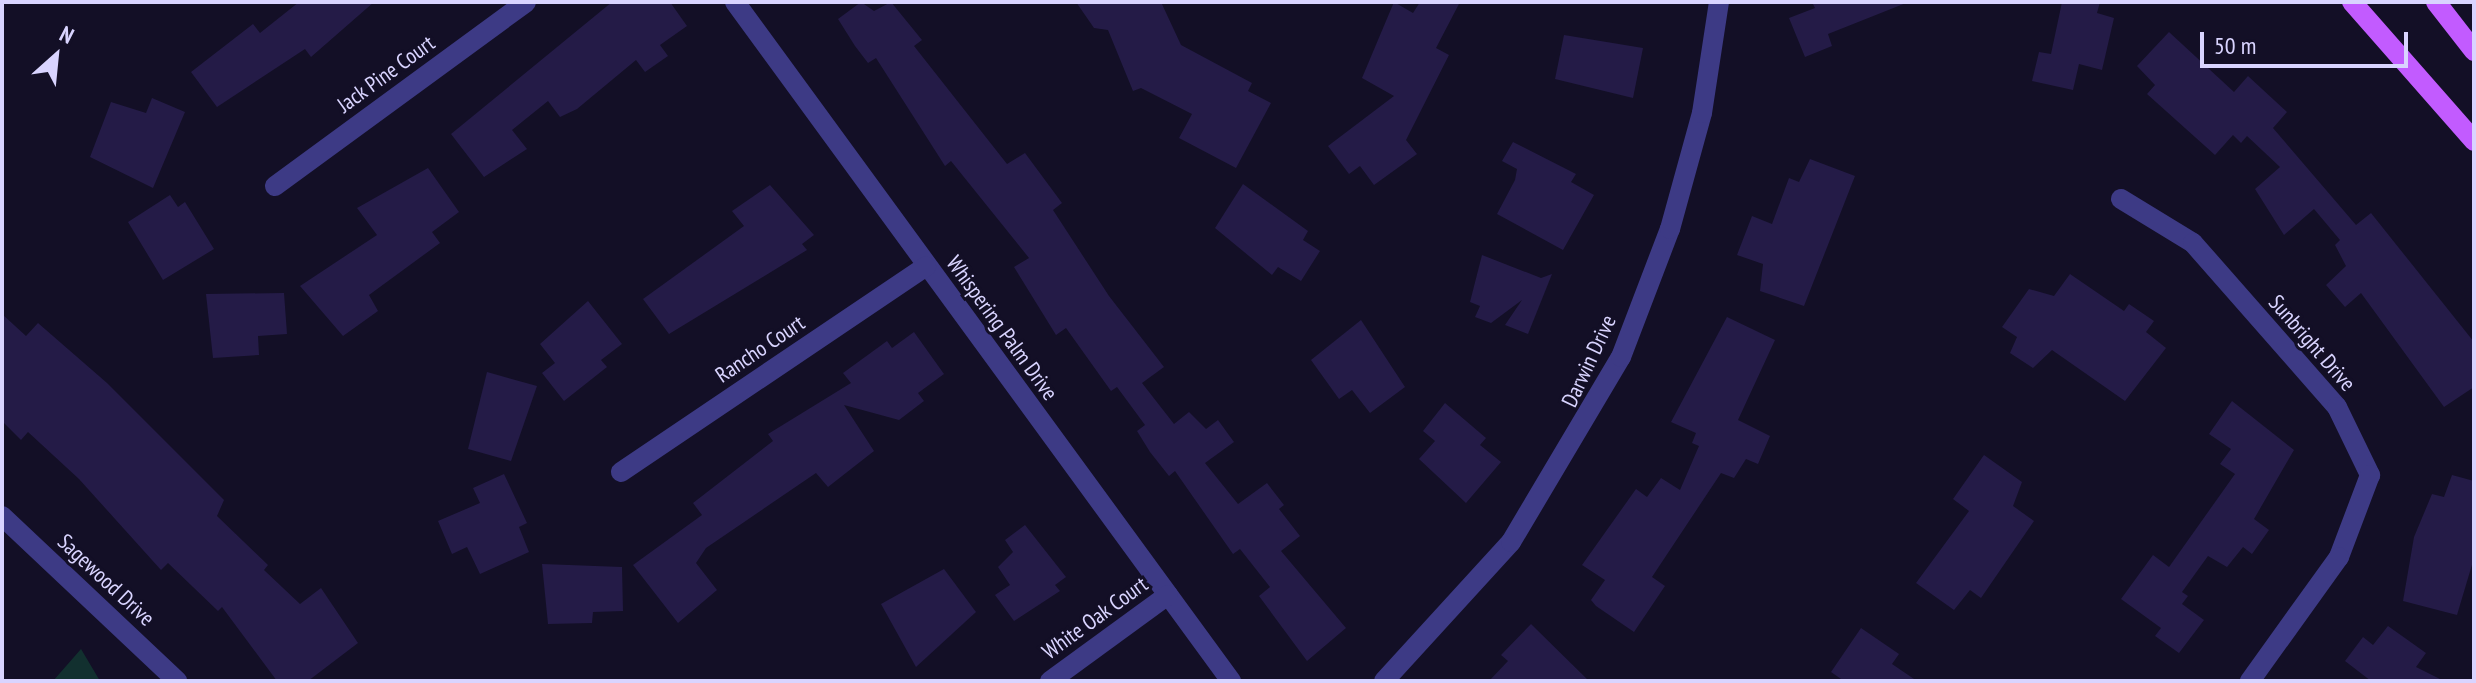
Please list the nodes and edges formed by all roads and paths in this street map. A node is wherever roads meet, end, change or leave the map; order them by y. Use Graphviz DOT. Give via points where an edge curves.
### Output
graph roads {
  1 [pos="526,2"];
  2 [pos="735,2"];
  3 [pos="1719,2"];
  4 [pos="2352,2"];
  5 [pos="2436,2"];
  6 [pos="2474,51"];
  7 [pos="2474,141"];
  8 [pos="275,186"];
  9 [pos="2121,199"];
  10 [pos="926,266"];
  11 [pos="621,472"];
  12 [pos="2,516"];
  13 [pos="1168,595"];
  14 [pos="177,681"];
  15 [pos="1050,681"];
  16 [pos="1231,681"];
  17 [pos="1384,681"];
  18 [pos="2250,681"];
  1 -- 8 [label="street, Jack Pine Court"];
  2 -- 10 [label="street, Whispering Palm Drive"];
  3 -- 17 [label="street, Darwin Drive" via="1702,113 1670,229 1621,357 1511,542"];
  4 -- 7 [label="main road"];
  5 -- 6 [label="main road"];
  9 -- 18 [label="street, Sunbright Drive" via="2193,243 2337,407 2370,475 2339,557"];
  10 -- 11 [label="street, Rancho Court"];
  10 -- 13 [label="street, Whispering Palm Drive"];
  12 -- 14 [label="street, Sagewood Drive"];
  13 -- 15 [label="street, White Oak Court"];
  13 -- 16 [label="street, Whispering Palm Drive"];
}
